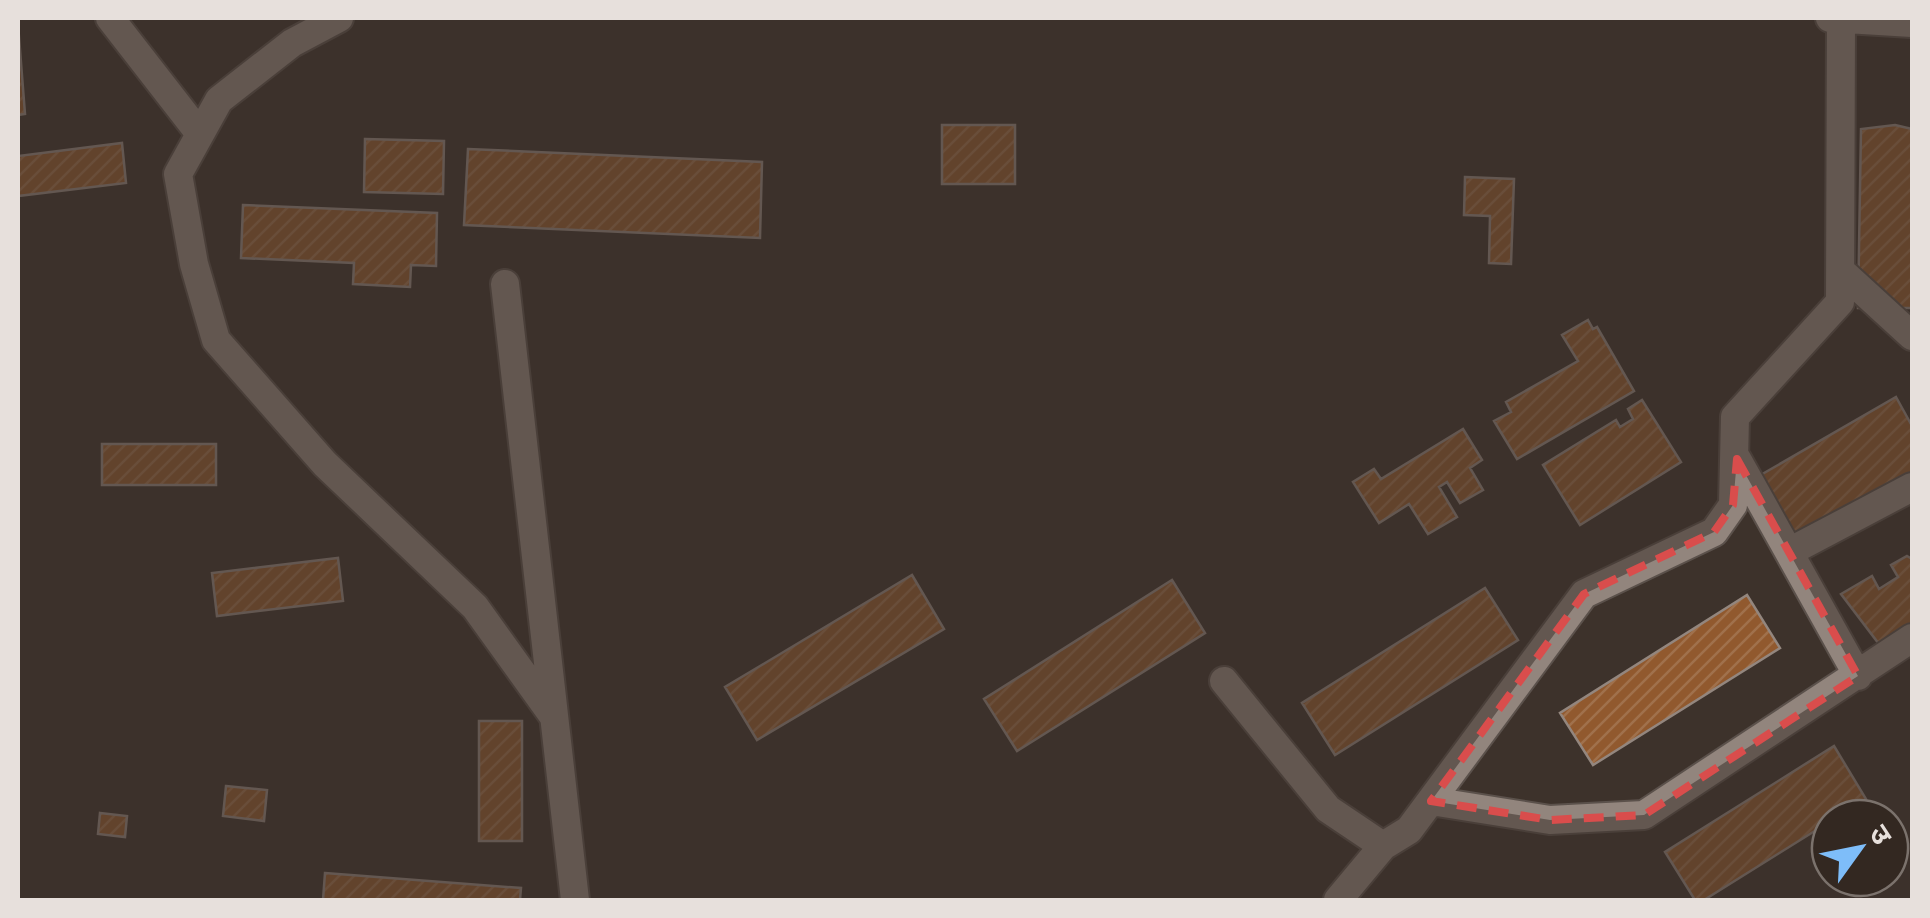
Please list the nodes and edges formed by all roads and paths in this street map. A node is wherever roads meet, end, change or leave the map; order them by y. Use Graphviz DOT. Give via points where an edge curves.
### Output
graph roads {
  1 [pos="110,18"];
  2 [pos="339,18"];
  3 [pos="1835,19"];
  4 [pos="1912,22"];
  5 [pos="200,134"];
  6 [pos="1841,271"];
  7 [pos="506,284"];
  8 [pos="1912,336"];
  9 [pos="1737,459"];
  10 [pos="1912,486"];
  11 [pos="1789,552"];
  12 [pos="1912,638"];
  13 [pos="1858,676"];
  14 [pos="1224,681"];
  15 [pos="554,717"];
  16 [pos="1431,801"];
  17 [pos="1383,846"];
  18 [pos="575,900"];
  19 [pos="1338,900"];
  1 -- 5 [label="street"];
  2 -- 5 [label="street" via="292,43 219,100"];
  3 -- 4 [label="street"];
  3 -- 6 [label="street"];
  5 -- 15 [label="street" via="178,174 216,340 325,464 474,607"];
  6 -- 8 [label="street"];
  6 -- 9 [label="street" via="1840,302 1735,417"];
  7 -- 15 [label="street"];
  9 -- 11 [label="street"];
  9 -- 16 [label="street" via="1733,505 1714,532 1584,594"];
  10 -- 11 [label="street"];
  11 -- 13 [label="street"];
  12 -- 13 [label="street"];
  13 -- 16 [label="street" via="1644,815 1550,820"];
  14 -- 17 [label="street" via="1328,809"];
  15 -- 18 [label="street"];
  16 -- 17 [label="street" via="1409,830"];
  17 -- 19 [label="street"];
}
